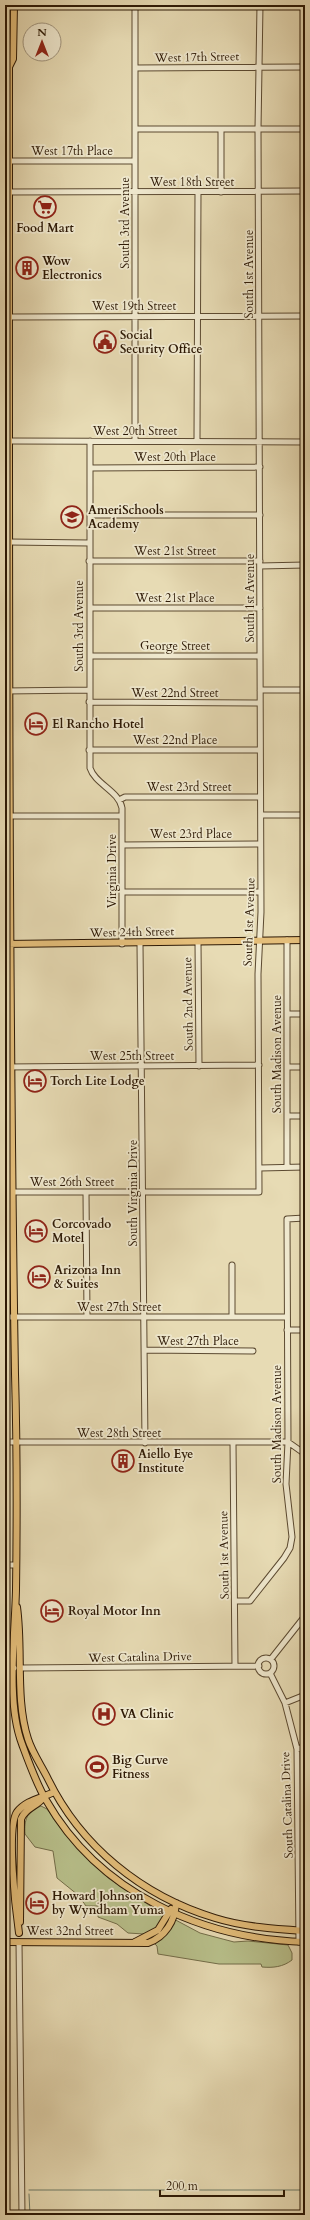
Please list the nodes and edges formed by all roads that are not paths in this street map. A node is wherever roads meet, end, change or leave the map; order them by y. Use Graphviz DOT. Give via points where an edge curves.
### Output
graph roads {
  1 [pos="14,5"];
  2 [pos="135,5"];
  3 [pos="260,5"];
  4 [pos="5,60"];
  5 [pos="259,66"];
  6 [pos="305,66"];
  7 [pos="7,67"];
  8 [pos="135,68"];
  9 [pos="135,129"];
  10 [pos="221,129"];
  11 [pos="258,129"];
  12 [pos="305,129"];
  13 [pos="9,161"];
  14 [pos="135,161"];
  15 [pos="305,191"];
  16 [pos="7,192"];
  17 [pos="135,192"];
  18 [pos="198,192"];
  19 [pos="221,192"];
  20 [pos="258,192"];
  21 [pos="135,316"];
  22 [pos="197,316"];
  23 [pos="259,316"];
  24 [pos="305,316"];
  25 [pos="7,320"];
  26 [pos="7,416"];
  27 [pos="198,440"];
  28 [pos="9,441"];
  29 [pos="90,441"];
  30 [pos="134,441"];
  31 [pos="260,441"];
  32 [pos="305,442"];
  33 [pos="260,467"];
  34 [pos="90,468"];
  35 [pos="7,501"];
  36 [pos="90,515"];
  37 [pos="260,515"];
  38 [pos="9,542"];
  39 [pos="89,543"];
  40 [pos="89,561"];
  41 [pos="260,564"];
  42 [pos="305,565"];
  43 [pos="7,567"];
  44 [pos="90,608"];
  45 [pos="260,608"];
  46 [pos="90,656"];
  47 [pos="260,656"];
  48 [pos="89,690"];
  49 [pos="260,690"];
  50 [pos="305,690"];
  51 [pos="7,691"];
  52 [pos="89,702"];
  53 [pos="260,703"];
  54 [pos="89,750"];
  55 [pos="260,750"];
  56 [pos="260,797"];
  57 [pos="119,800"];
  58 [pos="260,815"];
  59 [pos="305,815"];
  60 [pos="10,816"];
  61 [pos="122,816"];
  62 [pos="260,844"];
  63 [pos="122,845"];
  64 [pos="122,892"];
  65 [pos="261,892"];
  66 [pos="286,940"];
  67 [pos="305,940"];
  68 [pos="259,941"];
  69 [pos="198,942"];
  70 [pos="8,944"];
  71 [pos="122,944"];
  72 [pos="140,944"];
  73 [pos="287,1014"];
  74 [pos="305,1014"];
  75 [pos="259,1065"];
  76 [pos="199,1066"];
  77 [pos="8,1067"];
  78 [pos="142,1067"];
  79 [pos="287,1067"];
  80 [pos="305,1067"];
  81 [pos="287,1116"];
  82 [pos="305,1116"];
  83 [pos="287,1167"];
  84 [pos="305,1167"];
  85 [pos="260,1168"];
  86 [pos="5,1192"];
  87 [pos="13,1192"];
  88 [pos="86,1192"];
  89 [pos="143,1192"];
  90 [pos="259,1192"];
  91 [pos="305,1218"];
  92 [pos="232,1265"];
  93 [pos="287,1316"];
  94 [pos="5,1317"];
  95 [pos="13,1317"];
  96 [pos="87,1317"];
  97 [pos="144,1317"];
  98 [pos="232,1317"];
  99 [pos="287,1330"];
  100 [pos="305,1330"];
  101 [pos="144,1350"];
  102 [pos="253,1351"];
  103 [pos="5,1442"];
  104 [pos="16,1442"];
  105 [pos="288,1442"];
  106 [pos="145,1443"];
  107 [pos="233,1443"];
  108 [pos="305,1454"];
  109 [pos="5,1565"];
  110 [pos="16,1565"];
  111 [pos="16,1598"];
  112 [pos="235,1601"];
  113 [pos="305,1616"];
  114 [pos="271,1659"];
  115 [pos="236,1666"];
  116 [pos="259,1666"];
  117 [pos="5,1668"];
  118 [pos="14,1668"];
  119 [pos="21,1668"];
  120 [pos="270,1673"];
  121 [pos="305,1696"];
  122 [pos="285,1703"];
  123 [pos="305,1747"];
  124 [pos="297,1749"];
  125 [pos="54,1792"];
  126 [pos="44,1797"];
  127 [pos="302,1852"];
  128 [pos="176,1903"];
  129 [pos="168,1912"];
  130 [pos="175,1915"];
  131 [pos="302,1931"];
  132 [pos="5,1942"];
  133 [pos="19,1942"];
  134 [pos="135,1942"];
  135 [pos="302,1942"];
  136 [pos="22,2215"];
  1 -- 7 [label="main road" via="13,59"];
  2 -- 8 [label="street, South 3rd Avenue"];
  3 -- 5 [label="street, South 1st Avenue"];
  4 -- 7 [label="main road"];
  5 -- 6 [label="street, West 17th Street"];
  5 -- 8 [label="street, West 17th Street"];
  5 -- 11 [label="street, South 1st Avenue"];
  7 -- 13 [label="main road"];
  8 -- 9 [label="street, South 3rd Avenue"];
  9 -- 10 [label="street"];
  9 -- 14 [label="street, South 3rd Avenue"];
  10 -- 11 [label="street"];
  10 -- 19 [label="street"];
  11 -- 12 [label="street"];
  11 -- 20 [label="street, South 1st Avenue"];
  13 -- 14 [label="street, West 17th Place"];
  13 -- 16 [label="main road"];
  14 -- 17 [label="street, South 3rd Avenue"];
  15 -- 20 [label="street, West 18th Street"];
  16 -- 17 [label="street, West 18th Street"];
  16 -- 25 [label="main road"];
  17 -- 18 [label="street, West 18th Street"];
  17 -- 21 [label="street, South 3rd Avenue"];
  18 -- 19 [label="street, West 18th Street"];
  18 -- 22 [label="street"];
  19 -- 20 [label="street, West 18th Street"];
  20 -- 23 [label="street, South 1st Avenue"];
  21 -- 22 [label="street, West 19th Street"];
  21 -- 25 [label="street, West 19th Street"];
  21 -- 30 [label="street, South 3rd Avenue"];
  22 -- 23 [label="street, West 19th Street"];
  22 -- 27 [label="street"];
  23 -- 24 [label="street, West 19th Street"];
  23 -- 31 [label="street, South 1st Avenue"];
  25 -- 26 [label="main road"];
  26 -- 28 [label="main road"];
  27 -- 30 [label="street, West 20th Street"];
  27 -- 31 [label="street, West 20th Street"];
  28 -- 29 [label="street, West 20th Street"];
  28 -- 35 [label="main road"];
  29 -- 30 [label="street, West 20th Street"];
  29 -- 34 [label="street, South 3rd Avenue"];
  31 -- 32 [label="street, West 20th Street"];
  31 -- 33 [label="street, South 1st Avenue"];
  33 -- 34 [label="street, West 20th Place"];
  33 -- 37 [label="street, South 1st Avenue"];
  34 -- 36 [label="street, South 3rd Avenue"];
  35 -- 38 [label="main road"];
  36 -- 37 [label="street"];
  36 -- 39 [label="street, South 3rd Avenue"];
  37 -- 41 [label="street, South 1st Avenue"];
  38 -- 39 [label="street"];
  38 -- 43 [label="main road"];
  39 -- 40 [label="street, South 3rd Avenue"];
  40 -- 41 [label="street, West 21st Street"];
  40 -- 44 [label="street, South 3rd Avenue"];
  41 -- 42 [label="street, West 21st Street"];
  41 -- 45 [label="street, South 1st Avenue"];
  43 -- 51 [label="main road"];
  44 -- 45 [label="street, West 21st Place"];
  44 -- 46 [label="street, South 3rd Avenue"];
  45 -- 47 [label="street, South 1st Avenue"];
  46 -- 47 [label="street, George Street"];
  46 -- 48 [label="street, South 3rd Avenue"];
  47 -- 49 [label="street, South 1st Avenue"];
  48 -- 51 [label="street"];
  48 -- 52 [label="street, South 3rd Avenue"];
  49 -- 50 [label="street"];
  49 -- 53 [label="street, South 1st Avenue"];
  51 -- 60 [label="main road"];
  52 -- 53 [label="street, West 22nd Street"];
  52 -- 54 [label="street, South 3rd Avenue"];
  53 -- 55 [label="street, South 1st Avenue"];
  54 -- 55 [label="street, West 22nd Place"];
  54 -- 57 [label="street, South 3rd Avenue" via="90,770"];
  55 -- 56 [label="street, South 1st Avenue"];
  56 -- 57 [label="street, West 23rd Street" via="125,797"];
  56 -- 58 [label="street, South 1st Avenue"];
  57 -- 61 [label="street, Virginia Drive"];
  58 -- 59 [label="street"];
  58 -- 62 [label="street, South 1st Avenue"];
  60 -- 61 [label="street"];
  60 -- 70 [label="main road"];
  61 -- 63 [label="street, Virginia Drive"];
  62 -- 63 [label="street, West 23rd Place"];
  62 -- 65 [label="street, South 1st Avenue"];
  63 -- 64 [label="street, Virginia Drive"];
  64 -- 65 [label="street"];
  64 -- 71 [label="street, Virginia Drive"];
  65 -- 68 [label="street, South 1st Avenue"];
  66 -- 67 [label="main road, West 24th Street"];
  66 -- 68 [label="main road, West 24th Street"];
  66 -- 73 [label="street, South Madison Avenue"];
  68 -- 69 [label="main road, West 24th Street"];
  68 -- 75 [label="street, South 1st Avenue"];
  69 -- 72 [label="main road, West 24th Street"];
  69 -- 76 [label="street, South 2nd Avenue"];
  70 -- 71 [label="main road, West 24th Street"];
  70 -- 77 [label="main road"];
  71 -- 72 [label="main road, West 24th Street"];
  72 -- 78 [label="street, South Virginia Drive"];
  73 -- 74 [label="street"];
  73 -- 79 [label="street, South Madison Avenue"];
  75 -- 76 [label="street, West 25th Street"];
  75 -- 85 [label="street, South 1st Avenue"];
  76 -- 78 [label="street, West 25th Street"];
  77 -- 78 [label="street, West 25th Street"];
  77 -- 87 [label="main road"];
  78 -- 89 [label="street, South Virginia Drive"];
  79 -- 80 [label="street"];
  79 -- 81 [label="street, South Madison Avenue"];
  81 -- 82 [label="street"];
  81 -- 83 [label="street, South Madison Avenue"];
  83 -- 84 [label="street"];
  83 -- 85 [label="street"];
  85 -- 90 [label="street, South 1st Avenue"];
  86 -- 87 [label="street, West 26th Street"];
  87 -- 88 [label="street, West 26th Street"];
  87 -- 95 [label="main road"];
  88 -- 89 [label="street, West 26th Street"];
  88 -- 96 [label="street"];
  89 -- 90 [label="street, West 26th Street"];
  89 -- 97 [label="street, South Virginia Drive"];
  91 -- 93 [label="street, South Madison Avenue" via="287,1219"];
  92 -- 98 [label="street"];
  93 -- 98 [label="street, West 27th Street"];
  93 -- 99 [label="street, South Madison Avenue"];
  94 -- 95 [label="street, West 27th Street"];
  95 -- 96 [label="street, West 27th Street"];
  95 -- 104 [label="main road"];
  96 -- 97 [label="street, West 27th Street"];
  97 -- 98 [label="street, West 27th Street"];
  97 -- 101 [label="street, South Virginia Drive"];
  99 -- 100 [label="street"];
  99 -- 105 [label="street, South Madison Avenue"];
  101 -- 102 [label="street, West 27th Place"];
  101 -- 106 [label="street, South Virginia Drive"];
  103 -- 104 [label="street, West 28th Street"];
  104 -- 106 [label="street, West 28th Street"];
  104 -- 110 [label="main road"];
  105 -- 107 [label="street, West 28th Street"];
  105 -- 108 [label="street"];
  105 -- 112 [label="street, South Madison Avenue" via="286,1484 292,1528 290,1548 250,1601"];
  106 -- 107 [label="street, West 28th Street"];
  107 -- 112 [label="street, South 1st Avenue"];
  109 -- 110 [label="street"];
  110 -- 111 [label="main road"];
  111 -- 118 [label="main road" via="13,1626"];
  111 -- 119 [label="main road"];
  112 -- 115 [label="street, South 1st Avenue"];
  113 -- 114 [label="street"];
  114 -- 116 [label="street" via="262,1659"];
  114 -- 120 [label="street" via="274,1666"];
  115 -- 116 [label="street, West Catalina Drive"];
  115 -- 119 [label="street, West Catalina Drive"];
  116 -- 120 [label="street" via="263,1672"];
  117 -- 118 [label="street"];
  118 -- 119 [label="main road"];
  118 -- 126 [label="main road" via="14,1709 19,1735"];
  119 -- 125 [label="main road" via="22,1708 28,1740"];
  120 -- 122 [label="street, South Catalina Drive"];
  121 -- 122 [label="street"];
  122 -- 124 [label="street, South Catalina Drive"];
  123 -- 124 [label="street"];
  124 -- 127 [label="street, South Catalina Drive"];
  125 -- 126 [label="main road"];
  125 -- 128 [label="main road" via="94,1847 110,1862"];
  126 -- 129 [label="main road" via="66,1830 100,1866 126,1887"];
  126 -- 133 [label="main road" via="27,1809 21,1819"];
  127 -- 131 [label="street, South Catalina Drive"];
  128 -- 129 [label="main road, West 32nd Street"];
  128 -- 130 [label="main road, West 32nd Street"];
  128 -- 131 [label="main road" via="235,1923"];
  129 -- 130 [label="main road"];
  129 -- 134 [label="main road, West 32nd Street" via="158,1930"];
  130 -- 134 [label="main road, West 32nd Street" via="168,1928 155,1940"];
  130 -- 135 [label="main road" via="235,1934"];
  131 -- 135 [label="street, South Catalina Drive"];
  132 -- 133 [label="main road, West 32nd Street"];
  133 -- 134 [label="main road, West 32nd Street"];
  133 -- 136 [label="street"];
}
